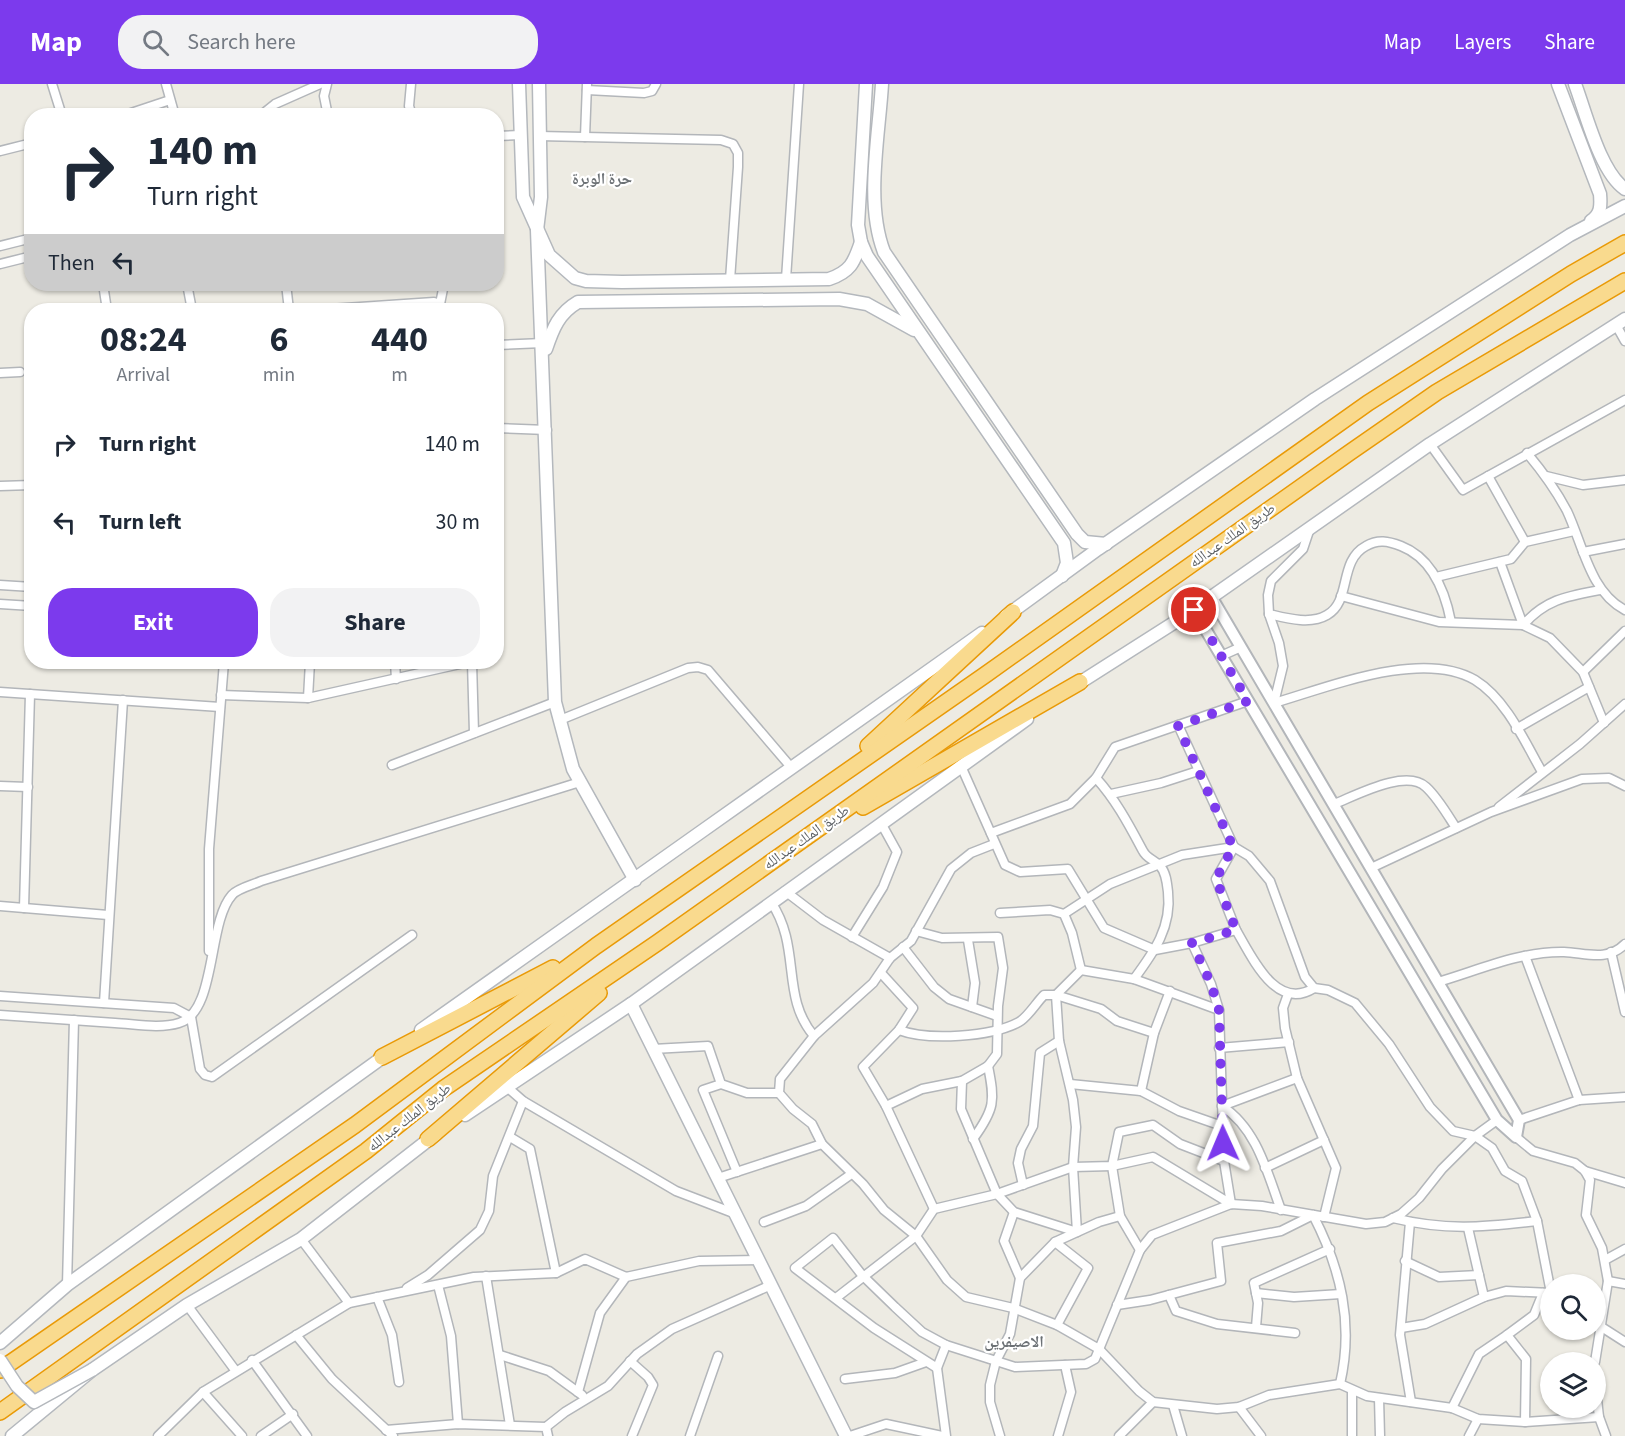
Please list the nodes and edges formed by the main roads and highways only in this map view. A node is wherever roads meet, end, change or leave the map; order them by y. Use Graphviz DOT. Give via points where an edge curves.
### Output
graph roads {
  1 [pos="519,84"];
  2 [pos="538,84"];
  3 [pos="866,84"];
  4 [pos="882,84"];
  5 [pos="1558,84"];
  6 [pos="1575,84"];
  7 [pos="1625,189"];
  8 [pos="1625,206"];
  9 [pos="537,230"];
  10 [pos="1570,235"];
  11 [pos="861,242"];
  12 [pos="1625,243"];
  13 [pos="1625,281"];
  14 [pos="1620,322"];
  15 [pos="920,333"];
  16 [pos="543,359"];
  17 [pos="1106,544"];
  18 [pos="1062,576"];
  19 [pos="1013,612"];
  20 [pos="1080,682"];
  21 [pos="830,781"];
  22 [pos="782,853"];
  23 [pos="635,880"];
  24 [pos="657,943"];
  25 [pos="596,946"];
  26 [pos="631,1004"];
  27 [pos="382,1058"];
  28 [pos="428,1140"];
  29 [pos="42,1305"];
  30 [pos="0,1332"];
  31 [pos="0,1343"];
  32 [pos="0,1360"];
  33 [pos="0,1370"];
  34 [pos="92,1370"];
  35 [pos="0,1412"];
  36 [pos="12,1436"];
  37 [pos="848,1436"];
  1 -- 9 [label="main road" via="523,196"];
  2 -- 9 [label="main road" via="541,197"];
  3 -- 11 [label="main road" via="858,225"];
  4 -- 17 [label="main road" via="874,207 884,252 1077,534 1085,542"];
  5 -- 10 [label="main road" via="1600,194 1597,217"];
  6 -- 7 [label="main road" via="1604,160 1616,183"];
  8 -- 10 [label="main road"];
  9 -- 11 [label="main road" via="549,255 564,271 586,281 829,279 846,273"];
  9 -- 16 [label="main road"];
  10 -- 17 [label="main road" via="1315,399"];
  11 -- 15 [label="main road"];
  12 -- 21 [label="highway, طريق الملك عبدالله" via="1368,403"];
  13 -- 22 [label="highway, طريق الملك عبدالله" via="1437,392"];
  14 -- 20 [label="main road" via="1430,444 1212,598"];
  15 -- 16 [label="main road" via="867,304 839,299 579,302 553,325"];
  15 -- 18 [label="main road" via="1064,543 1067,563"];
  16 -- 23 [label="main road" via="555,702 573,770"];
  17 -- 18 [label="main road"];
  18 -- 19 [label="main road"];
  19 -- 21 [label="highway"];
  19 -- 23 [label="main road" via="790,766"];
  20 -- 22 [label="highway"];
  20 -- 26 [label="main road"];
  21 -- 25 [label="highway, طريق الملك عبدالله"];
  22 -- 24 [label="highway, طريق الملك عبدالله"];
  23 -- 27 [label="main road"];
  24 -- 28 [label="highway"];
  24 -- 35 [label="highway, طريق الملك عبدالله" via="443,1089 366,1151"];
  25 -- 27 [label="highway"];
  25 -- 33 [label="highway, طريق الملك عبدالله" via="355,1125"];
  26 -- 28 [label="main road"];
  26 -- 37 [label="main road"];
  27 -- 29 [label="main road"];
  28 -- 34 [label="main road" via="301,1239 187,1305"];
  29 -- 30 [label="main road"];
  29 -- 31 [label="main road"];
  32 -- 34 [label="main road, bridge" via="17,1386 34,1402"];
  34 -- 36 [label="main road"];
}
